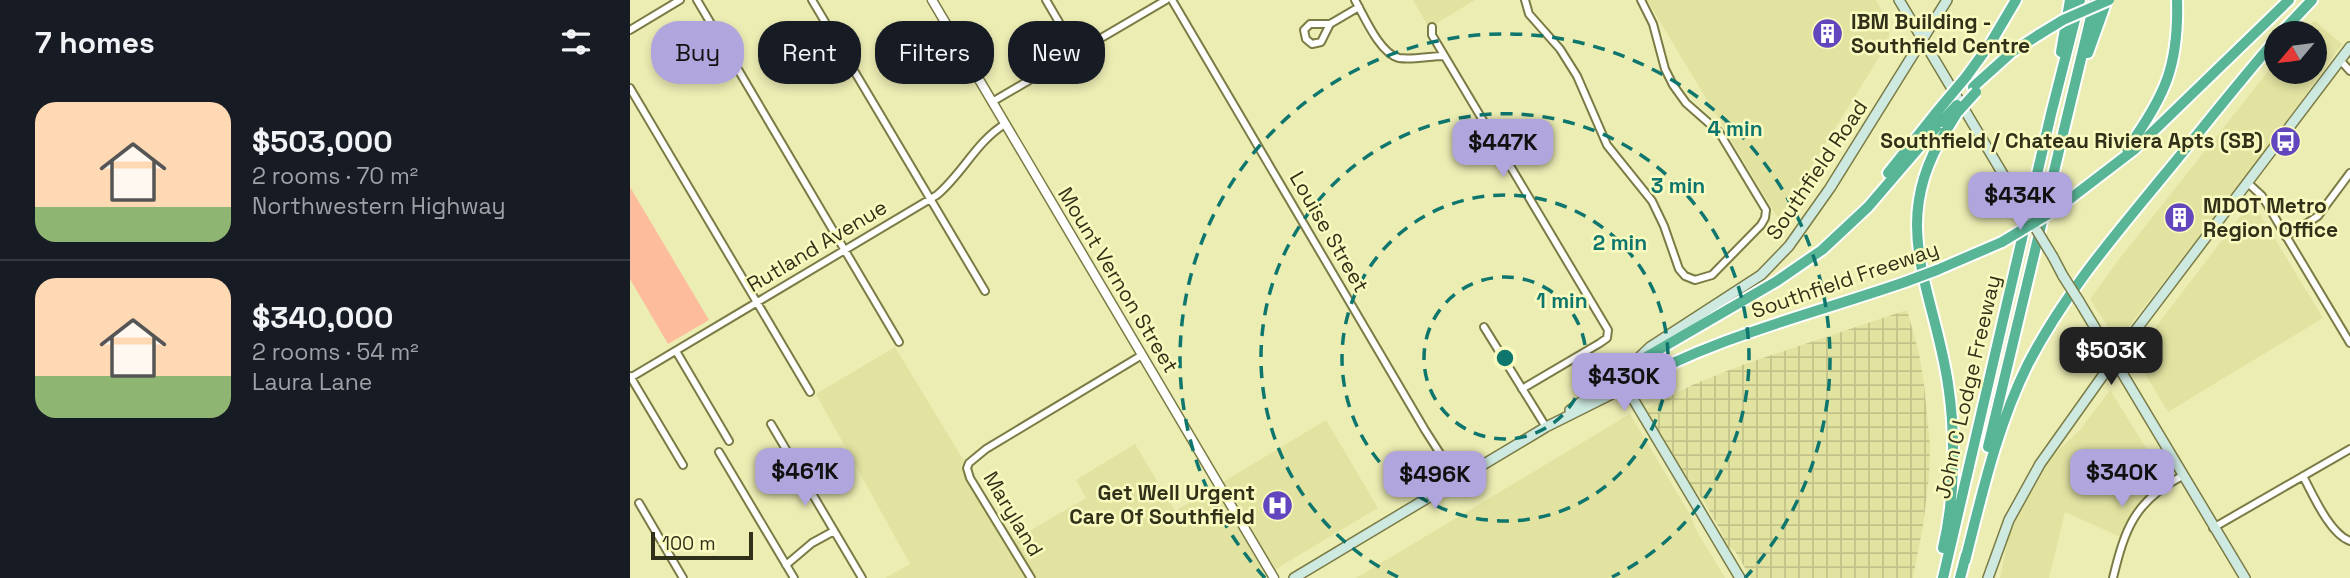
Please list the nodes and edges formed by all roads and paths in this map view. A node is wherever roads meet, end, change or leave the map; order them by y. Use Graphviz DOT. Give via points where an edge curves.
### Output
graph roads {
  1 [pos="680,0"];
  2 [pos="697,0"];
  3 [pos="812,0"];
  4 [pos="932,0"];
  5 [pos="1046,0"];
  6 [pos="1169,0"];
  7 [pos="1355,0"];
  8 [pos="1525,0"];
  9 [pos="1641,0"];
  10 [pos="1899,0"];
  11 [pos="1947,0"];
  12 [pos="2016,0"];
  13 [pos="2070,0"];
  14 [pos="2080,0"];
  15 [pos="2095,0"];
  16 [pos="2108,0"];
  17 [pos="2177,0"];
  18 [pos="2290,0"];
  19 [pos="2312,0"];
  20 [pos="1359,7"];
  21 [pos="1058,21"];
  22 [pos="2292,21"];
  23 [pos="1330,24"];
  24 [pos="1432,27"];
  25 [pos="630,30"];
  26 [pos="1105,37"];
  27 [pos="1922,40"];
  28 [pos="2350,47"];
  29 [pos="2264,54"];
  30 [pos="1444,56"];
  31 [pos="2340,60"];
  32 [pos="2350,71"];
  33 [pos="1023,84"];
  34 [pos="630,88"];
  35 [pos="2071,98"];
  36 [pos="992,102"];
  37 [pos="2051,114"];
  38 [pos="1941,123"];
  39 [pos="1005,124"];
  40 [pos="2118,162"];
  41 [pos="2350,173"];
  42 [pos="2248,183"];
  43 [pos="930,199"];
  44 [pos="2286,237"];
  45 [pos="845,249"];
  46 [pos="985,291"];
  47 [pos="757,302"];
  48 [pos="1485,327"];
  49 [pos="2349,341"];
  50 [pos="899,342"];
  51 [pos="676,351"];
  52 [pos="1142,355"];
  53 [pos="2114,361"];
  54 [pos="1629,367"];
  55 [pos="630,377"];
  56 [pos="1626,387"];
  57 [pos="1522,389"];
  58 [pos="810,392"];
  59 [pos="771,425"];
  60 [pos="1549,425"];
  61 [pos="729,441"];
  62 [pos="2350,449"];
  63 [pos="719,452"];
  64 [pos="684,465"];
  65 [pos="2182,476"];
  66 [pos="2303,476"];
  67 [pos="1457,480"];
  68 [pos="639,503"];
  69 [pos="2213,528"];
  70 [pos="834,531"];
  71 [pos="2350,541"];
  72 [pos="1965,561"];
  73 [pos="786,565"];
  74 [pos="792,575"];
  75 [pos="683,578"];
  76 [pos="782,578"];
  77 [pos="862,578"];
  78 [pos="1031,578"];
  79 [pos="1274,578"];
  80 [pos="1294,578"];
  81 [pos="1740,578"];
  82 [pos="1936,578"];
  83 [pos="1943,578"];
  84 [pos="1961,578"];
  85 [pos="1988,578"];
  86 [pos="2113,578"];
  87 [pos="2245,578"];
  1 -- 25 [label="street"];
  2 -- 45 [label="street"];
  3 -- 43 [label="street"];
  4 -- 36 [label="street, Mount Vernon Street"];
  5 -- 21 [label="street"];
  6 -- 26 [label="street"];
  6 -- 67 [label="street, Louise Street"];
  7 -- 20 [label="street"];
  8 -- 9 [label="street" via="1530,14 1579,80 1607,145 1651,201 1679,269 1688,278 1700,280 1712,275 1748,240 1766,210 1719,132 1672,85"];
  10 -- 27 [label="main road"];
  11 -- 27 [label="main road, Southfield Road"];
  12 -- 38 [label="highway, bridge"];
  13 -- 37 [label="highway"];
  14 -- 37 [label="highway, John C Lodge Freeway"];
  15 -- 35 [label="highway, John C Lodge Freeway"];
  16 -- 35 [label="highway"];
  16 -- 38 [label="highway, bridge" via="2063,20 2012,52"];
  17 -- 40 [label="highway" via="2176,39 2160,102"];
  18 -- 40 [label="highway, Southfield Freeway"];
  19 -- 22 [label="highway"];
  20 -- 23 [label="street"];
  20 -- 30 [label="street" via="1389,54"];
  24 -- 30 [label="street"];
  27 -- 53 [label="main road, bridge"];
  27 -- 54 [label="main road, Southfield Road" via="1789,246 1749,284 1650,347"];
  28 -- 31 [label="main road"];
  29 -- 72 [label="highway" via="2104,248 2059,311 2027,366 2005,419"];
  30 -- 57 [label="street" via="1606,325 1607,338"];
  31 -- 32 [label="street"];
  31 -- 42 [label="main road"];
  33 -- 36 [label="street"];
  34 -- 47 [label="street"];
  35 -- 72 [label="highway, John C Lodge Freeway"];
  36 -- 39 [label="street, Mount Vernon Street"];
  37 -- 83 [label="highway, John C Lodge Freeway"];
  38 -- 54 [label="highway" via="1822,250"];
  38 -- 82 [label="highway" via="1916,223 1920,261 1948,382 1953,437 1945,539"];
  39 -- 43 [label="street, Rutland Avenue" via="988,136 956,177"];
  39 -- 52 [label="street, Mount Vernon Street"];
  40 -- 56 [label="highway, Southfield Freeway, bridge" via="2026,228 1982,251 1905,282 1711,345"];
  41 -- 44 [label="street" via="2318,216"];
  42 -- 44 [label="street"];
  42 -- 53 [label="main road"];
  43 -- 45 [label="street, Rutland Avenue"];
  43 -- 46 [label="street"];
  44 -- 49 [label="street"];
  45 -- 47 [label="street, Rutland Avenue"];
  45 -- 50 [label="street"];
  47 -- 51 [label="street, Rutland Avenue"];
  47 -- 58 [label="street"];
  48 -- 57 [label="street"];
  51 -- 55 [label="street, Rutland Avenue"];
  51 -- 61 [label="street"];
  52 -- 78 [label="street, Maryland" via="969,463 970,478"];
  52 -- 79 [label="street, Mount Vernon Street"];
  53 -- 65 [label="main road"];
  53 -- 85 [label="main road" via="2028,484"];
  54 -- 60 [label="main road, Southfield Road"];
  55 -- 64 [label="street"];
  56 -- 60 [label="main road, Southfield Road"];
  56 -- 81 [label="main road"];
  57 -- 60 [label="street"];
  59 -- 70 [label="street"];
  60 -- 67 [label="main road, Southfield Road"];
  62 -- 66 [label="street"];
  63 -- 73 [label="street"];
  65 -- 69 [label="main road"];
  65 -- 86 [label="street" via="2152,495 2134,515"];
  66 -- 69 [label="street"];
  66 -- 71 [label="street" via="2334,529"];
  67 -- 80 [label="main road, Southfield Road"];
  68 -- 75 [label="street"];
  69 -- 87 [label="main road"];
  70 -- 73 [label="street"];
  70 -- 77 [label="street"];
  72 -- 84 [label="highway, John C Lodge Freeway"];
  73 -- 74 [label="street"];
  74 -- 76 [label="street"];
}
